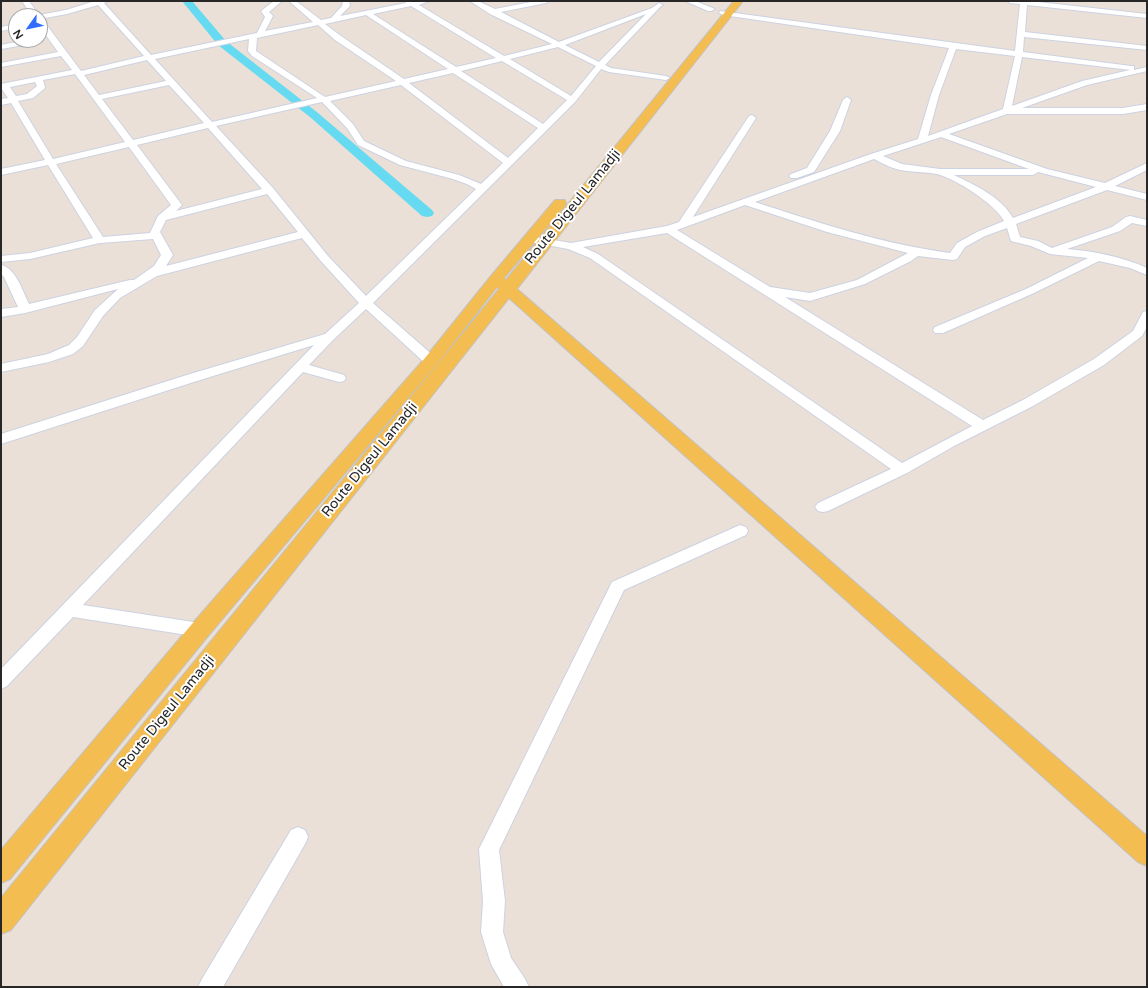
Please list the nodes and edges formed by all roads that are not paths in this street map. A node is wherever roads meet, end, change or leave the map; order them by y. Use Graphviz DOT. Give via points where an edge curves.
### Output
graph roads {
  1 [pos="279,1"];
  2 [pos="292,1"];
  3 [pos="346,1"];
  4 [pos="426,1"];
  5 [pos="473,1"];
  6 [pos="546,1"];
  7 [pos="688,1"];
  8 [pos="1010,1"];
  9 [pos="1028,2"];
  10 [pos="410,3"];
  11 [pos="662,3"];
  12 [pos="100,7"];
  13 [pos="727,7"];
  14 [pos="307,12"];
  15 [pos="493,12"];
  16 [pos="339,13"];
  17 [pos="365,13"];
  18 [pos="329,15"];
  19 [pos="48,16"];
  20 [pos="1147,16"];
  21 [pos="48,20"];
  22 [pos="288,22"];
  23 [pos="321,23"];
  24 [pos="301,27"];
  25 [pos="48,33"];
  26 [pos="1021,34"];
  27 [pos="257,36"];
  28 [pos="52,38"];
  29 [pos="48,39"];
  30 [pos="558,45"];
  31 [pos="952,46"];
  32 [pos="1147,48"];
  33 [pos="63,53"];
  34 [pos="1019,54"];
  35 [pos="148,57"];
  36 [pos="504,58"];
  37 [pos="1,65"];
  38 [pos="600,66"];
  39 [pos="1146,69"];
  40 [pos="455,70"];
  41 [pos="78,73"];
  42 [pos="666,78"];
  43 [pos="38,79"];
  44 [pos="171,82"];
  45 [pos="402,82"];
  46 [pos="6,92"];
  47 [pos="97,98"];
  48 [pos="325,100"];
  49 [pos="572,100"];
  50 [pos="847,100"];
  51 [pos="1,102"];
  52 [pos="1147,107"];
  53 [pos="1007,111"];
  54 [pos="752,118"];
  55 [pos="210,125"];
  56 [pos="544,128"];
  57 [pos="940,134"];
  58 [pos="922,141"];
  59 [pos="131,143"];
  60 [pos="874,156"];
  61 [pos="51,162"];
  62 [pos="508,162"];
  63 [pos="1147,166"];
  64 [pos="1,172"];
  65 [pos="940,172"];
  66 [pos="1044,172"];
  67 [pos="1105,187"];
  68 [pos="481,188"];
  69 [pos="269,190"];
  70 [pos="1147,197"];
  71 [pos="746,202"];
  72 [pos="690,213"];
  73 [pos="162,218"];
  74 [pos="1011,223"];
  75 [pos="1147,223"];
  76 [pos="683,224"];
  77 [pos="669,229"];
  78 [pos="304,234"];
  79 [pos="156,236"];
  80 [pos="100,240"];
  81 [pos="538,240"];
  82 [pos="571,246"];
  83 [pos="1050,251"];
  84 [pos="916,252"];
  85 [pos="1098,257"];
  86 [pos="1,259"];
  87 [pos="1,268"];
  88 [pos="1147,272"];
  89 [pos="153,274"];
  90 [pos="141,281"];
  91 [pos="502,284"];
  92 [pos="766,290"];
  93 [pos="366,303"];
  94 [pos="25,309"];
  95 [pos="1,313"];
  96 [pos="1147,315"];
  97 [pos="939,330"];
  98 [pos="329,337"];
  99 [pos="431,361"];
  100 [pos="300,367"];
  101 [pos="1,368"];
  102 [pos="339,378"];
  103 [pos="983,426"];
  104 [pos="1,439"];
  105 [pos="902,470"];
  106 [pos="823,507"];
  107 [pos="740,531"];
  108 [pos="70,610"];
  109 [pos="200,630"];
  110 [pos="1,681"];
  111 [pos="298,837"];
  112 [pos="1147,853"];
  113 [pos="1,870"];
  114 [pos="1,920"];
  115 [pos="210,987"];
  116 [pos="517,987"];
  1 -- 27 [label="street" via="265,11 272,17"];
  2 -- 14 [label="street"];
  3 -- 16 [label="street" via="346,6"];
  4 -- 10 [label="street"];
  5 -- 15 [label="street"];
  6 -- 15 [label="street"];
  7 -- 13 [label="street"];
  8 -- 9 [label="street"];
  9 -- 20 [label="street"];
  9 -- 26 [label="street"];
  10 -- 17 [label="street"];
  10 -- 36 [label="street"];
  11 -- 30 [label="street" via="645,13"];
  11 -- 38 [label="street"];
  12 -- 19 [label="street"];
  12 -- 21 [label="street"];
  12 -- 35 [label="street"];
  13 -- 31 [label="street"];
  13 -- 42 [label="main road, Route Digeul Lamadji"];
  13 -- 81 [label="main road, Route Digeul Lamadji"];
  14 -- 18 [label="street"];
  14 -- 23 [label="street"];
  15 -- 30 [label="street"];
  16 -- 17 [label="street"];
  16 -- 18 [label="street"];
  17 -- 18 [label="street"];
  17 -- 40 [label="street"];
  18 -- 23 [label="street"];
  22 -- 24 [label="street"];
  23 -- 24 [label="street"];
  23 -- 45 [label="street"];
  24 -- 27 [label="street"];
  25 -- 28 [label="street"];
  26 -- 32 [label="street"];
  26 -- 34 [label="street"];
  27 -- 35 [label="street"];
  27 -- 48 [label="street" via="252,51 255,54"];
  28 -- 29 [label="street"];
  28 -- 33 [label="street"];
  30 -- 36 [label="street"];
  30 -- 38 [label="street"];
  31 -- 34 [label="street"];
  31 -- 58 [label="street"];
  33 -- 37 [label="street"];
  33 -- 41 [label="street"];
  34 -- 39 [label="street"];
  34 -- 53 [label="street"];
  35 -- 41 [label="street"];
  35 -- 44 [label="street"];
  36 -- 40 [label="street"];
  36 -- 49 [label="street"];
  38 -- 42 [label="street" via="619,72"];
  38 -- 49 [label="street"];
  39 -- 53 [label="street" via="1085,83"];
  40 -- 45 [label="street"];
  40 -- 56 [label="street"];
  41 -- 43 [label="street"];
  41 -- 47 [label="street"];
  42 -- 81 [label="main road, Route Digeul Lamadji"];
  43 -- 46 [label="street"];
  43 -- 46 [label="street" via="41,86 30,96"];
  44 -- 47 [label="street"];
  44 -- 55 [label="street"];
  45 -- 48 [label="street"];
  45 -- 62 [label="street"];
  46 -- 51 [label="street"];
  46 -- 61 [label="street"];
  47 -- 59 [label="street"];
  48 -- 55 [label="street"];
  48 -- 68 [label="street" via="350,126 361,143 403,163 456,177"];
  49 -- 56 [label="street"];
  50 -- 72 [label="street" via="835,131 811,170"];
  52 -- 53 [label="street" via="1123,111"];
  53 -- 57 [label="street"];
  54 -- 72 [label="street"];
  55 -- 59 [label="street"];
  55 -- 69 [label="street"];
  56 -- 62 [label="street"];
  57 -- 58 [label="street"];
  57 -- 66 [label="street"];
  58 -- 60 [label="street"];
  59 -- 61 [label="street"];
  59 -- 73 [label="street" via="177,204"];
  60 -- 65 [label="street" via="900,167"];
  60 -- 71 [label="street"];
  61 -- 64 [label="street"];
  61 -- 80 [label="street"];
  62 -- 68 [label="street"];
  63 -- 67 [label="street"];
  65 -- 66 [label="street"];
  65 -- 74 [label="street" via="974,188 998,206"];
  66 -- 67 [label="street"];
  67 -- 70 [label="street"];
  67 -- 74 [label="street"];
  68 -- 93 [label="street"];
  69 -- 73 [label="street"];
  69 -- 78 [label="street"];
  71 -- 76 [label="street"];
  71 -- 84 [label="street" via="802,222"];
  72 -- 76 [label="street"];
  73 -- 79 [label="street" via="155,232"];
  74 -- 83 [label="street" via="1015,239 1034,243"];
  74 -- 84 [label="street" via="981,234 961,245 953,257"];
  75 -- 83 [label="street" via="1130,219 1116,229"];
  76 -- 77 [label="street"];
  77 -- 82 [label="street"];
  77 -- 92 [label="street"];
  78 -- 89 [label="street"];
  78 -- 93 [label="street"];
  79 -- 80 [label="street"];
  79 -- 89 [label="street" via="167,255 165,262"];
  80 -- 86 [label="street" via="30,256"];
  81 -- 82 [label="street"];
  81 -- 91 [label="main road, Route Digeul Lamadji"];
  82 -- 105 [label="street" via="594,256"];
  83 -- 85 [label="street"];
  84 -- 92 [label="street" via="908,259 861,282 810,297"];
  85 -- 88 [label="street"];
  85 -- 97 [label="street"];
  87 -- 94 [label="street"];
  89 -- 90 [label="street"];
  90 -- 94 [label="street"];
  90 -- 101 [label="street" via="117,295 99,314 76,346 69,351"];
  91 -- 99 [label="main road, Route Digeul Lamadji"];
  91 -- 112 [label="main road"];
  91 -- 114 [label="main road, Route Digeul Lamadji"];
  92 -- 103 [label="street"];
  93 -- 98 [label="street"];
  93 -- 99 [label="street"];
  94 -- 95 [label="street"];
  96 -- 103 [label="street" via="1138,333 1098,362"];
  98 -- 100 [label="street"];
  98 -- 104 [label="street"];
  99 -- 109 [label="main road, Route Digeul Lamadji"];
  100 -- 102 [label="street"];
  100 -- 108 [label="street"];
  103 -- 105 [label="street"];
  105 -- 106 [label="street"];
  107 -- 116 [label="street" via="618,586 537,750 490,849 494,901 492,932 502,964"];
  108 -- 109 [label="street"];
  108 -- 110 [label="street"];
  109 -- 113 [label="main road, Route Digeul Lamadji"];
  111 -- 115 [label="street"];
}
